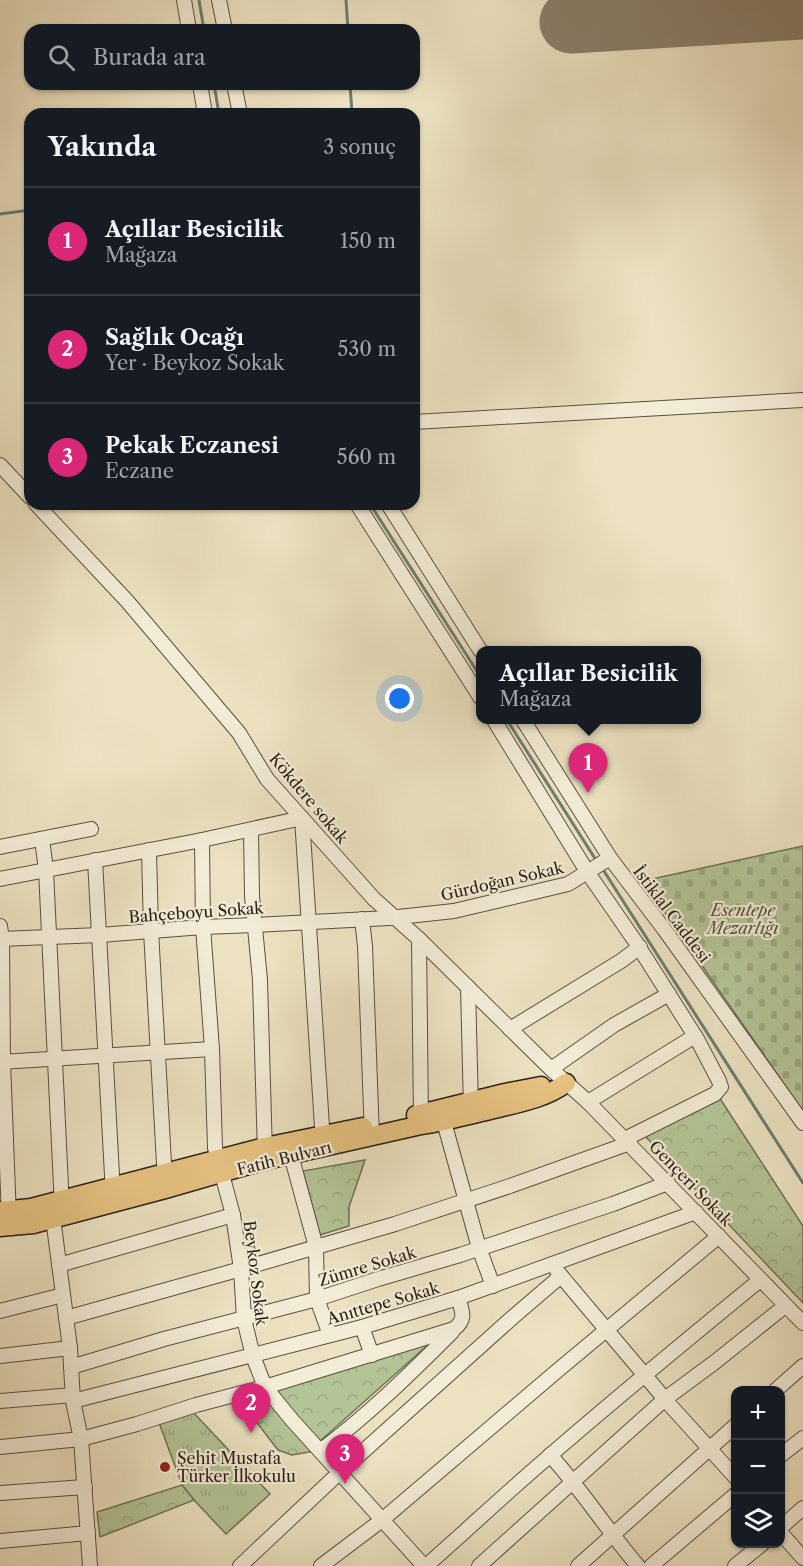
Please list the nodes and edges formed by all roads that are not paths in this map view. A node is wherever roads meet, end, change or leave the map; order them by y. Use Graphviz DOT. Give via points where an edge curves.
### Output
graph roads {
  1 [pos="184,0"];
  2 [pos="219,0"];
  3 [pos="188,24"];
  4 [pos="224,24"];
  5 [pos="201,90"];
  6 [pos="235,90"];
  7 [pos="204,108"];
  8 [pos="239,108"];
  9 [pos="803,400"];
  10 [pos="420,422"];
  11 [pos="0,465"];
  12 [pos="24,491"];
  13 [pos="42,510"];
  14 [pos="361,510"];
  15 [pos="392,510"];
  16 [pos="477,646"];
  17 [pos="476,691"];
  18 [pos="497,724"];
  19 [pos="525,724"];
  20 [pos="302,818"];
  21 [pos="91,829"];
  22 [pos="251,830"];
  23 [pos="42,839"];
  24 [pos="202,840"];
  25 [pos="0,847"];
  26 [pos="149,850"];
  27 [pos="95,860"];
  28 [pos="608,860"];
  29 [pos="46,870"];
  30 [pos="590,872"];
  31 [pos="0,879"];
  32 [pos="395,917"];
  33 [pos="362,919"];
  34 [pos="308,922"];
  35 [pos="255,925"];
  36 [pos="203,927"];
  37 [pos="150,931"];
  38 [pos="1,934"];
  39 [pos="100,935"];
  40 [pos="50,938"];
  41 [pos="419,939"];
  42 [pos="640,948"];
  43 [pos="468,987"];
  44 [pos="669,994"];
  45 [pos="510,1029"];
  46 [pos="695,1036"];
  47 [pos="212,1049"];
  48 [pos="158,1053"];
  49 [pos="106,1056"];
  50 [pos="55,1059"];
  51 [pos="2,1062"];
  52 [pos="551,1069"];
  53 [pos="567,1083"];
  54 [pos="588,1102"];
  55 [pos="471,1108"];
  56 [pos="421,1120"];
  57 [pos="444,1122"];
  58 [pos="803,1123"];
  59 [pos="371,1131"];
  60 [pos="323,1141"];
  61 [pos="627,1141"];
  62 [pos="265,1154"];
  63 [pos="291,1155"];
  64 [pos="219,1166"];
  65 [pos="165,1181"];
  66 [pos="668,1183"];
  67 [pos="113,1195"];
  68 [pos="467,1200"];
  69 [pos="59,1211"];
  70 [pos="696,1212"];
  71 [pos="232,1215"];
  72 [pos="5,1218"];
  73 [pos="719,1236"];
  74 [pos="316,1246"];
  75 [pos="479,1248"];
  76 [pos="59,1265"];
  77 [pos="551,1265"];
  78 [pos="241,1269"];
  79 [pos="561,1276"];
  80 [pos="760,1280"];
  81 [pos="493,1286"];
  82 [pos="63,1294"];
  83 [pos="458,1298"];
  84 [pos="317,1299"];
  85 [pos="785,1306"];
  86 [pos="0,1311"];
  87 [pos="66,1318"];
  88 [pos="244,1319"];
  89 [pos="803,1323"];
  90 [pos="362,1327"];
  91 [pos="454,1329"];
  92 [pos="606,1329"];
  93 [pos="330,1335"];
  94 [pos="70,1348"];
  95 [pos="372,1355"];
  96 [pos="0,1356"];
  97 [pos="253,1356"];
  98 [pos="803,1366"];
  99 [pos="71,1367"];
  100 [pos="644,1374"];
  101 [pos="780,1386"];
  102 [pos="265,1387"];
  103 [pos="73,1398"];
  104 [pos="665,1399"];
  105 [pos="0,1401"];
  106 [pos="731,1428"];
  107 [pos="803,1438"];
  108 [pos="81,1439"];
  109 [pos="0,1447"];
  110 [pos="708,1448"];
  111 [pos="320,1451"];
  112 [pos="785,1452"];
  113 [pos="550,1455"];
  114 [pos="339,1473"];
  115 [pos="731,1474"];
  116 [pos="573,1481"];
  117 [pos="85,1487"];
  118 [pos="0,1493"];
  119 [pos="731,1497"];
  120 [pos="803,1508"];
  121 [pos="382,1520"];
  122 [pos="785,1525"];
  123 [pos="88,1533"];
  124 [pos="612,1535"];
  125 [pos="785,1536"];
  126 [pos="0,1542"];
  127 [pos="757,1548"];
  128 [pos="803,1558"];
  129 [pos="90,1566"];
  130 [pos="240,1566"];
  131 [pos="321,1566"];
  132 [pos="425,1566"];
  133 [pos="479,1566"];
  134 [pos="578,1566"];
  135 [pos="638,1566"];
  136 [pos="651,1566"];
  137 [pos="735,1566"];
  1 -- 3 [label="street"];
  2 -- 4 [label="street"];
  5 -- 7 [label="street"];
  6 -- 8 [label="street"];
  9 -- 10 [label="street"];
  11 -- 12 [label="street"];
  13 -- 20 [label="street, Kökdere sokak" via="127,601 239,733 267,780"];
  14 -- 17 [label="street"];
  15 -- 16 [label="street"];
  18 -- 30 [label="street"];
  19 -- 28 [label="street, İstiklal Caddesi"];
  20 -- 22 [label="street"];
  20 -- 32 [label="street, Kökdere sokak"];
  20 -- 34 [label="street"];
  21 -- 23 [label="street"];
  22 -- 24 [label="street"];
  22 -- 35 [label="street"];
  23 -- 25 [label="street"];
  23 -- 29 [label="street"];
  24 -- 26 [label="street"];
  24 -- 36 [label="street, Beykoz Sokak"];
  26 -- 27 [label="street"];
  26 -- 37 [label="street"];
  27 -- 29 [label="street"];
  27 -- 39 [label="street"];
  28 -- 30 [label="street, Gürdoğan Sokak"];
  28 -- 58 [label="street, İstiklal Caddesi" via="664,929"];
  29 -- 31 [label="street"];
  29 -- 40 [label="street"];
  30 -- 32 [label="street, Gürdoğan Sokak" via="568,884 454,911"];
  30 -- 42 [label="street"];
  32 -- 33 [label="street, Bahçeboyu Sokak"];
  32 -- 41 [label="street, Kökdere sokak"];
  33 -- 34 [label="street, Bahçeboyu Sokak"];
  33 -- 59 [label="street"];
  34 -- 35 [label="street, Bahçeboyu Sokak"];
  34 -- 60 [label="street"];
  35 -- 36 [label="street, Bahçeboyu Sokak"];
  35 -- 62 [label="street"];
  36 -- 37 [label="street, Bahçeboyu Sokak"];
  36 -- 47 [label="street, Beykoz Sokak"];
  37 -- 39 [label="street, Bahçeboyu Sokak"];
  37 -- 48 [label="street"];
  38 -- 40 [label="street, Bahçeboyu Sokak"];
  38 -- 51 [label="street"];
  39 -- 40 [label="street, Bahçeboyu Sokak"];
  39 -- 49 [label="street"];
  40 -- 50 [label="street"];
  41 -- 43 [label="street, Kökdere sokak"];
  41 -- 56 [label="street"];
  42 -- 44 [label="street"];
  42 -- 45 [label="street"];
  43 -- 45 [label="street, Kökdere sokak"];
  43 -- 55 [label="street"];
  44 -- 46 [label="street"];
  44 -- 52 [label="street" via="614,1025"];
  45 -- 52 [label="street, Kökdere sokak"];
  46 -- 54 [label="street"];
  46 -- 61 [label="street" via="721,1087 715,1094"];
  47 -- 48 [label="street"];
  47 -- 64 [label="street, Beykoz Sokak"];
  48 -- 49 [label="street"];
  48 -- 65 [label="street"];
  49 -- 50 [label="street"];
  49 -- 67 [label="street"];
  50 -- 51 [label="street"];
  50 -- 69 [label="street"];
  51 -- 72 [label="street"];
  52 -- 53 [label="street, Gençeri Sokak"];
  53 -- 54 [label="street, Gençeri Sokak"];
  53 -- 55 [label="main road" via="514,1091"];
  54 -- 61 [label="street, Gençeri Sokak"];
  55 -- 56 [label="main road"];
  55 -- 57 [label="main road"];
  56 -- 57 [label="main road"];
  56 -- 59 [label="main road"];
  57 -- 68 [label="street"];
  59 -- 60 [label="main road"];
  60 -- 62 [label="main road"];
  60 -- 63 [label="main road, Fatih Bulvarı"];
  61 -- 66 [label="street, Gençeri Sokak"];
  61 -- 68 [label="street"];
  62 -- 63 [label="main road, Fatih Bulvarı"];
  62 -- 64 [label="main road"];
  63 -- 74 [label="street"];
  64 -- 65 [label="main road"];
  64 -- 71 [label="street, Beykoz Sokak"];
  65 -- 67 [label="main road"];
  66 -- 70 [label="street, Gençeri Sokak"];
  66 -- 75 [label="street, Zümre Sokak"];
  67 -- 69 [label="main road"];
  68 -- 74 [label="street"];
  68 -- 75 [label="street"];
  69 -- 72 [label="main road" via="31,1208"];
  69 -- 76 [label="street"];
  70 -- 73 [label="street, Gençeri Sokak"];
  70 -- 77 [label="street, Anıttepe Sokak"];
  71 -- 76 [label="street"];
  71 -- 78 [label="street, Beykoz Sokak"];
  73 -- 80 [label="street, Gençeri Sokak"];
  73 -- 92 [label="street"];
  74 -- 78 [label="street"];
  74 -- 84 [label="street"];
  75 -- 81 [label="street"];
  75 -- 84 [label="street, Zümre Sokak"];
  76 -- 82 [label="street"];
  77 -- 79 [label="street"];
  77 -- 81 [label="street, Anıttepe Sokak"];
  78 -- 87 [label="street"];
  78 -- 88 [label="street, Beykoz Sokak"];
  79 -- 92 [label="street"];
  79 -- 114 [label="street"];
  80 -- 85 [label="street, Gençeri Sokak"];
  80 -- 100 [label="street"];
  81 -- 83 [label="street, Anıttepe Sokak"];
  82 -- 86 [label="street"];
  82 -- 87 [label="street"];
  83 -- 90 [label="street, Anıttepe Sokak"];
  83 -- 91 [label="street" via="463,1319"];
  84 -- 88 [label="street, Zümre Sokak"];
  84 -- 93 [label="street"];
  85 -- 89 [label="street, Gençeri Sokak"];
  85 -- 104 [label="street"];
  87 -- 94 [label="street"];
  88 -- 97 [label="street, Beykoz Sokak"];
  88 -- 99 [label="street, Zümre Sokak"];
  90 -- 93 [label="street, Anıttepe Sokak"];
  90 -- 95 [label="street"];
  91 -- 95 [label="street"];
  91 -- 111 [label="street"];
  92 -- 100 [label="street"];
  92 -- 121 [label="street"];
  93 -- 97 [label="street, Anıttepe Sokak"];
  94 -- 96 [label="street"];
  94 -- 99 [label="street"];
  95 -- 102 [label="street"];
  97 -- 102 [label="street, Beykoz Sokak"];
  97 -- 103 [label="street, Anıttepe Sokak"];
  98 -- 101 [label="street"];
  99 -- 103 [label="street"];
  100 -- 104 [label="street"];
  100 -- 113 [label="street"];
  102 -- 108 [label="street"];
  102 -- 111 [label="street, Beykoz Sokak"];
  103 -- 105 [label="street, Anıttepe Sokak"];
  103 -- 108 [label="street"];
  104 -- 110 [label="street"];
  104 -- 116 [label="street"];
  106 -- 110 [label="street"];
  107 -- 112 [label="street"];
  108 -- 109 [label="street"];
  108 -- 117 [label="street"];
  110 -- 115 [label="street"];
  110 -- 124 [label="street"];
  111 -- 114 [label="street, Beykoz Sokak"];
  113 -- 116 [label="street"];
  113 -- 132 [label="street"];
  114 -- 121 [label="street, Beykoz Sokak"];
  114 -- 130 [label="street"];
  116 -- 124 [label="street"];
  116 -- 133 [label="street"];
  117 -- 118 [label="street"];
  117 -- 123 [label="street"];
  119 -- 136 [label="street"];
  120 -- 122 [label="street"];
  121 -- 131 [label="street"];
  121 -- 132 [label="street, Beykoz Sokak"];
  123 -- 126 [label="street"];
  123 -- 129 [label="street"];
  124 -- 134 [label="street"];
  124 -- 135 [label="street"];
  125 -- 128 [label="street"];
  127 -- 137 [label="street"];
}
